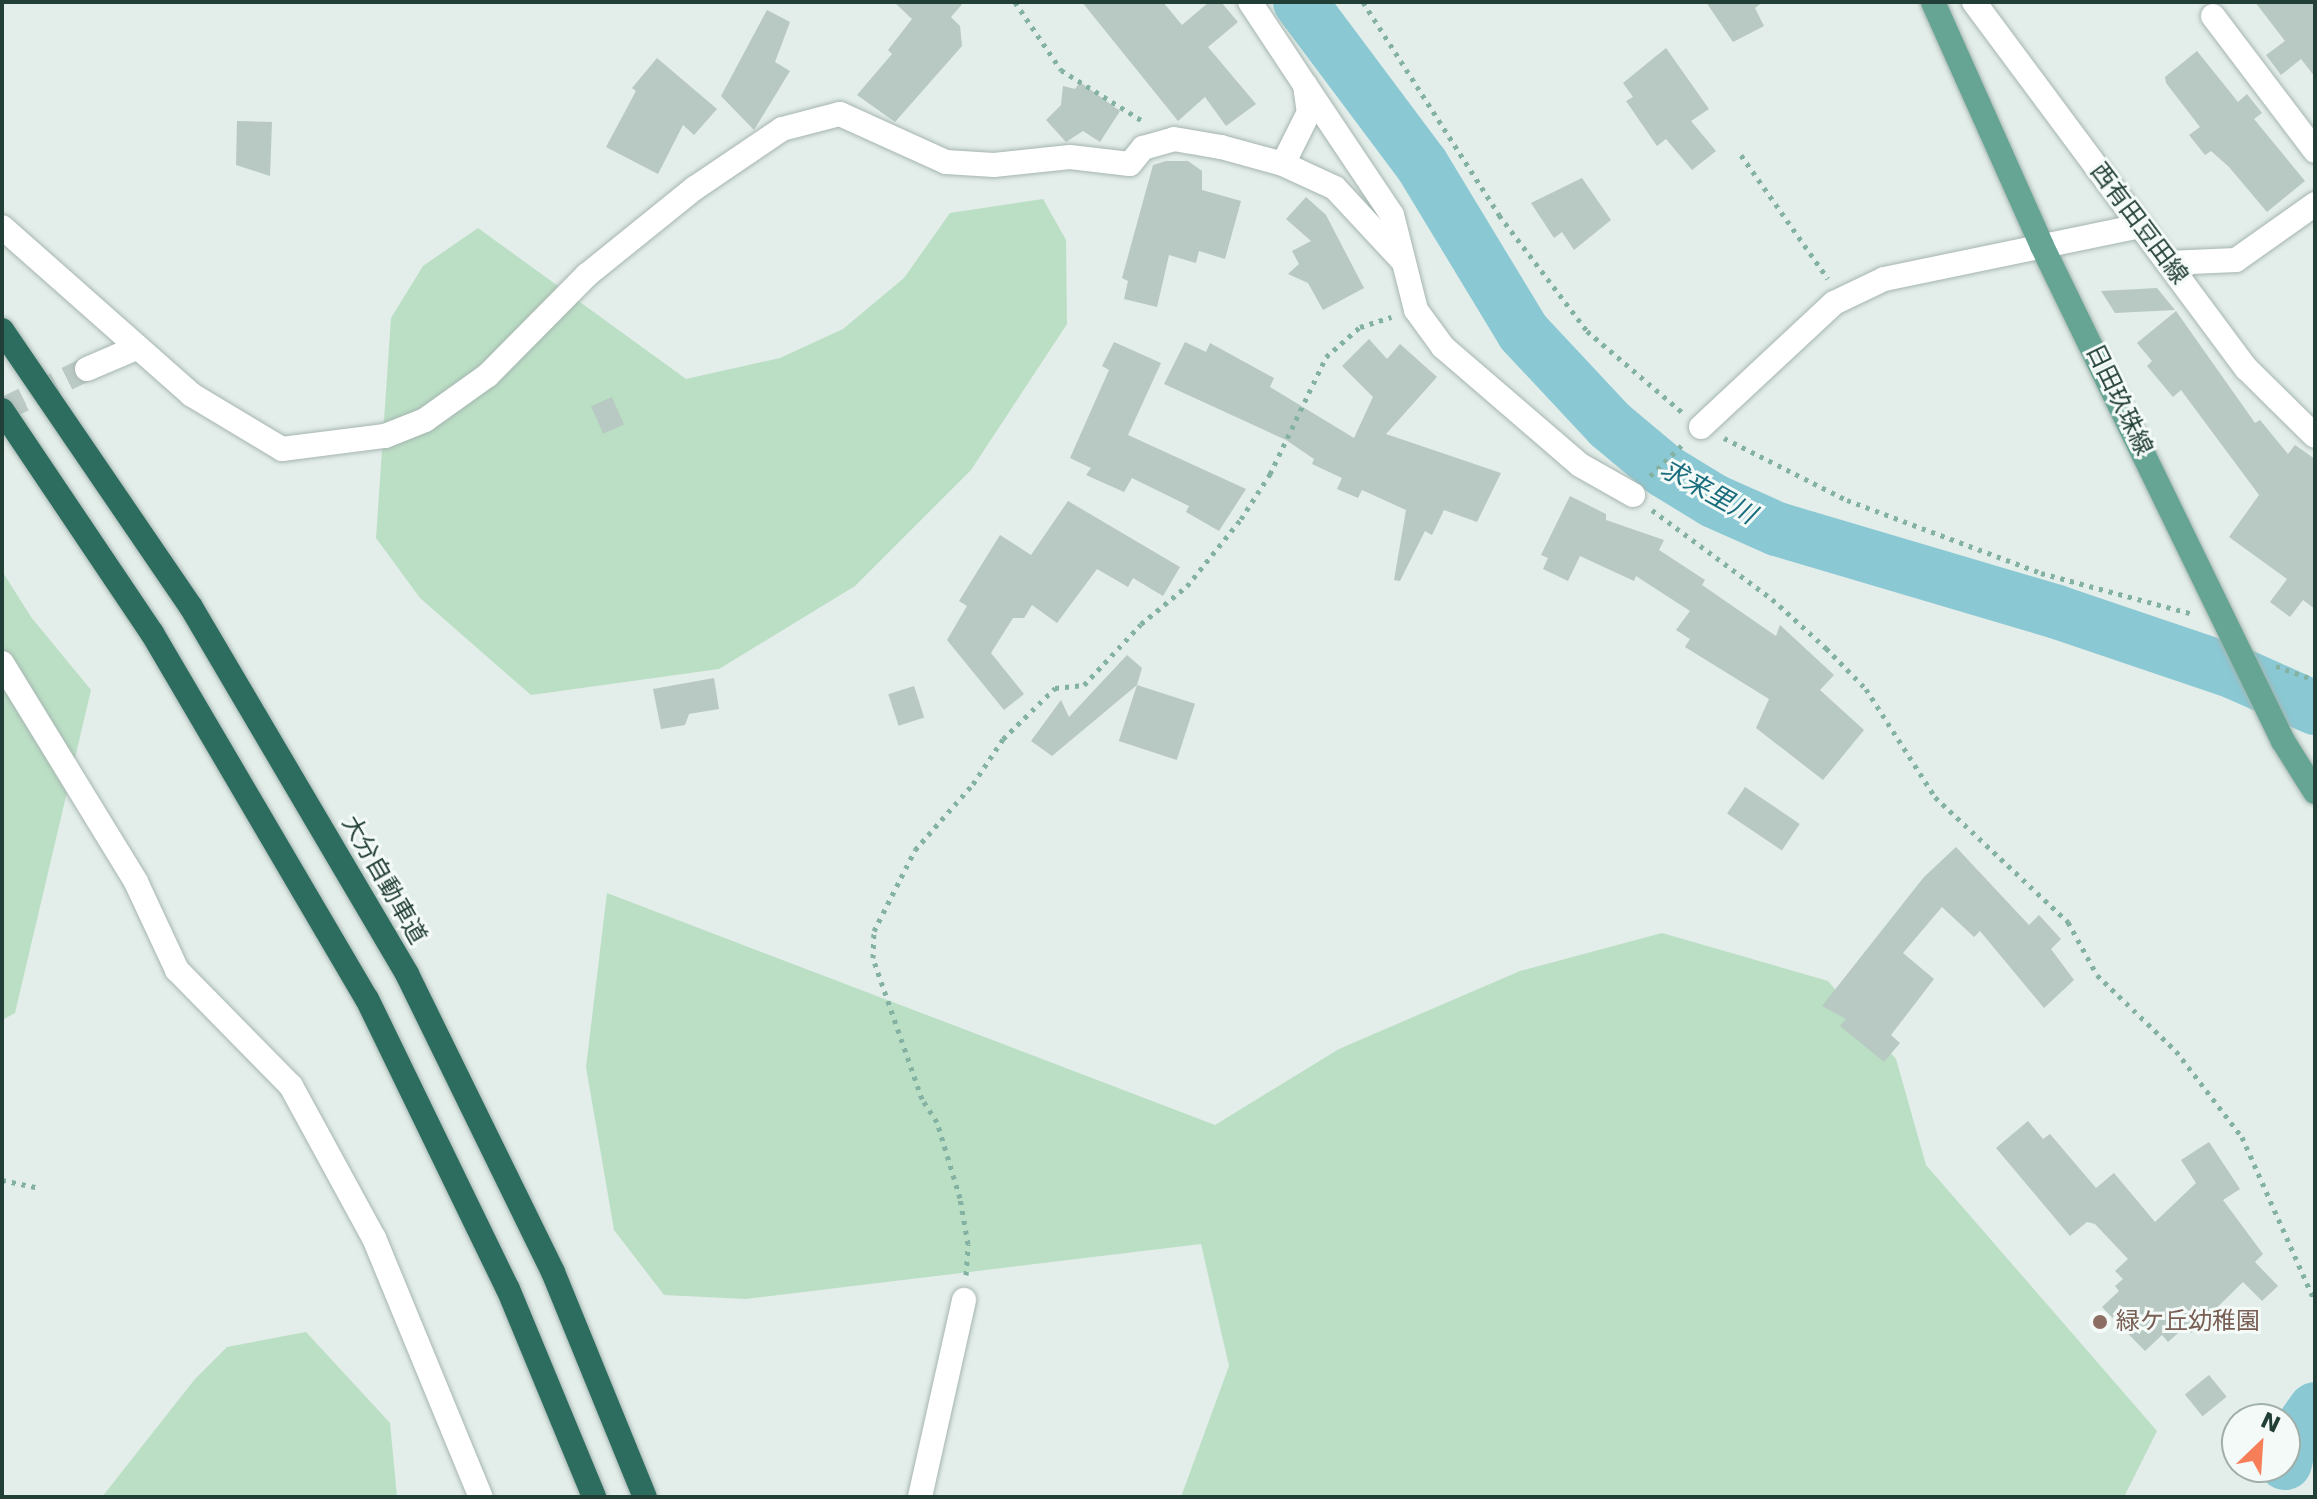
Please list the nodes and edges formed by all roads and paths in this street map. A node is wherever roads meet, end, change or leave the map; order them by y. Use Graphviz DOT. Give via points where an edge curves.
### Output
graph roads {
  1 [pos="1015,2"];
  2 [pos="1250,2"];
  3 [pos="1363,2"];
  4 [pos="1933,2"];
  5 [pos="1974,2"];
  6 [pos="2213,16"];
  7 [pos="1305,85"];
  8 [pos="1174,139"];
  9 [pos="2315,151"];
  10 [pos="1741,155"];
  11 [pos="1283,164"];
  12 [pos="2315,204"];
  13 [pos="2141,226"];
  14 [pos="2,227"];
  15 [pos="2042,246"];
  16 [pos="1402,260"];
  17 [pos="2168,263"];
  18 [pos="1842,299"];
  19 [pos="1416,310"];
  20 [pos="2,330"];
  21 [pos="136,348"];
  22 [pos="87,369"];
  23 [pos="2,410"];
  24 [pos="1701,427"];
  25 [pos="2315,436"];
  26 [pos="1638,489"];
  27 [pos="2195,615"];
  28 [pos="2,663"];
  29 [pos="2271,664"];
  30 [pos="2315,680"];
  31 [pos="2315,792"];
  32 [pos="2,1180"];
  33 [pos="36,1187"];
  34 [pos="964,1300"];
  35 [pos="2315,1302"];
  36 [pos="481,1497"];
  37 [pos="594,1497"];
  38 [pos="645,1497"];
  39 [pos="920,1497"];
  1 -- 8 [label="path" via="1061,70"];
  2 -- 7 [label="street"];
  3 -- 24 [label="path" via="1499,215 1587,331"];
  4 -- 15 [label="main road, 日田玖珠線"];
  5 -- 13 [label="street, 西有田豆田線"];
  6 -- 9 [label="street"];
  7 -- 11 [label="street" via="1309,112"];
  7 -- 16 [label="street" via="1392,215"];
  8 -- 11 [label="street"];
  8 -- 21 [label="street" via="1143,148 1130,164 1070,157 994,165 946,162 840,114 782,129 695,188 587,275 488,375 425,420 385,436 321,440 282,449 192,395"];
  10 -- 18 [label="path"];
  11 -- 16 [label="street" via="1335,188"];
  12 -- 17 [label="street" via="2236,260"];
  13 -- 15 [label="street"];
  13 -- 17 [label="street, 西有田豆田線"];
  14 -- 21 [label="street"];
  15 -- 18 [label="street" via="1884,279"];
  15 -- 31 [label="main road, 日田玖珠線" via="2283,741"];
  16 -- 19 [label="street"];
  17 -- 25 [label="street, 西有田豆田線" via="2247,369"];
  18 -- 24 [label="street"];
  19 -- 26 [label="street" via="1443,347 1580,465"];
  19 -- 34 [label="path" via="1360,327 1326,357 1270,474 1232,530 1187,586 1141,624 1084,685 1055,688 1003,739 973,784 915,850 874,931 873,958 922,1099 937,1122 960,1198 968,1244"];
  20 -- 38 [label="highway, 大分自動車道" via="191,607 407,974 553,1272"];
  21 -- 22 [label="street"];
  23 -- 37 [label="highway" via="152,633 367,999 508,1289"];
  24 -- 26 [label="path"];
  24 -- 27 [label="path" via="1847,500 2041,573"];
  26 -- 35 [label="path" via="1698,549 1772,599 1866,689 1935,797 2068,922 2097,975 2176,1051 2242,1137"];
  28 -- 36 [label="street" via="136,882 177,970 291,1086 374,1238"];
  29 -- 30 [label="path"];
  32 -- 33 [label="path"];
  34 -- 39 [label="street"];
}
